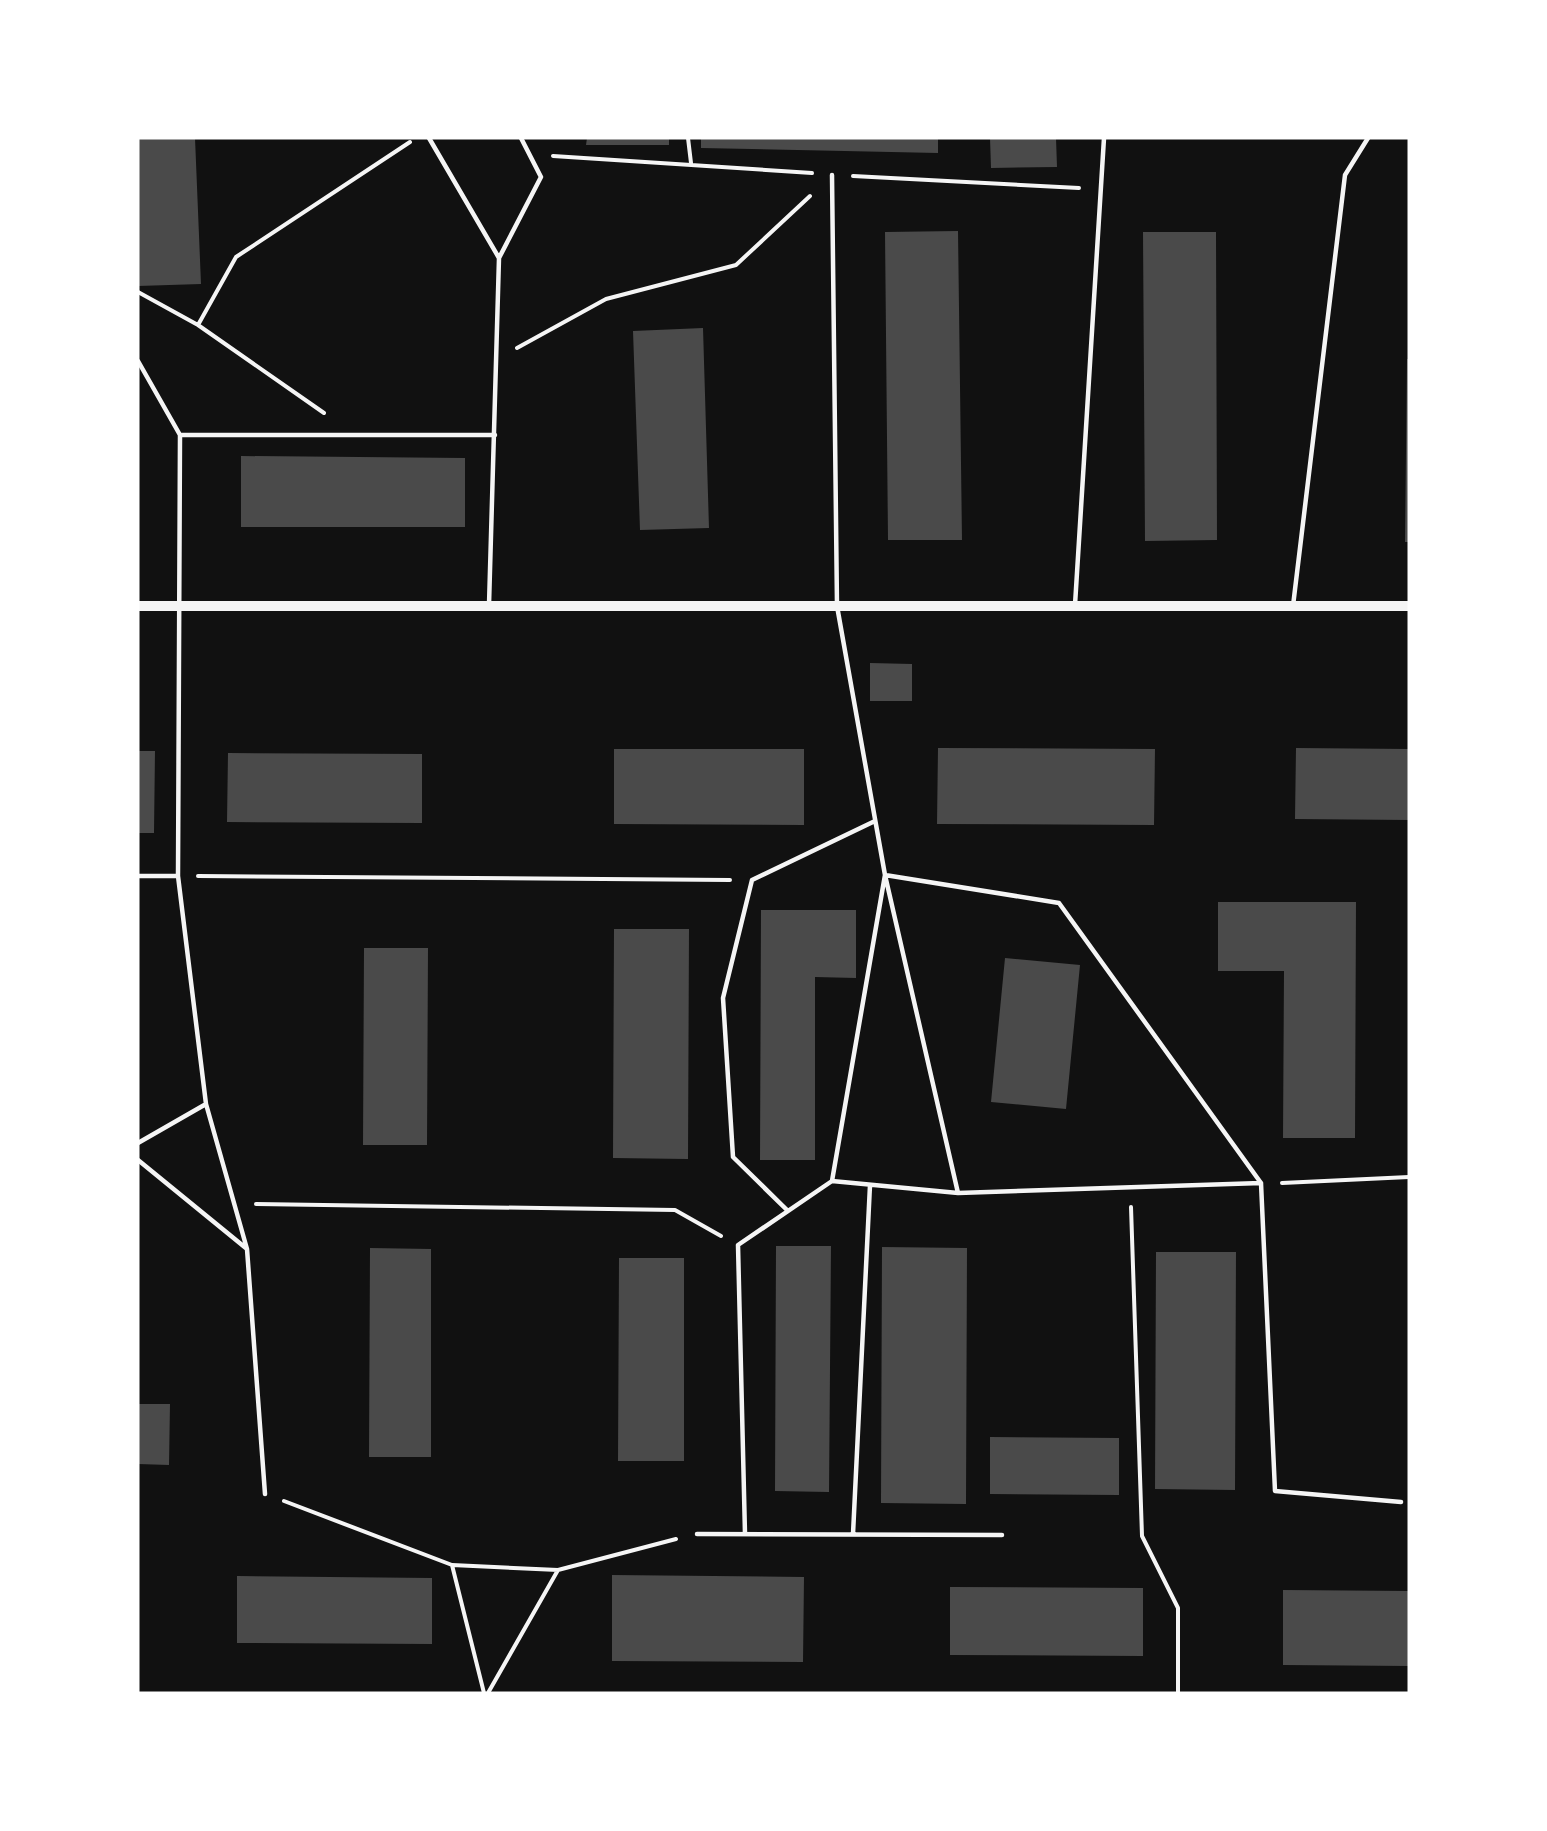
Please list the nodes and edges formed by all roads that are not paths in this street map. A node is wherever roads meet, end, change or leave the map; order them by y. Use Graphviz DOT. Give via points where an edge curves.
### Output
graph roads {
  1 [pos="429,138"];
  2 [pos="521,138"];
  3 [pos="1104,138"];
  4 [pos="1368,138"];
  5 [pos="832,175"];
  6 [pos="499,258"];
  7 [pos="138,361"];
  8 [pos="180,435"];
  9 [pos="495,435"];
  10 [pos="489,605"];
  11 [pos="1075,605"];
  12 [pos="138,606"];
  13 [pos="837,606"];
  14 [pos="1293,606"];
  15 [pos="1409,606"];
  16 [pos="180,607"];
  17 [pos="875,821"];
  18 [pos="885,875"];
  19 [pos="138,876"];
  20 [pos="178,876"];
  21 [pos="206,1104"];
  22 [pos="138,1143"];
  23 [pos="138,1160"];
  24 [pos="832,1181"];
  25 [pos="1261,1184"];
  26 [pos="870,1185"];
  27 [pos="958,1193"];
  28 [pos="788,1211"];
  29 [pos="248,1249"];
  30 [pos="265,1494"];
  31 [pos="1401,1502"];
  32 [pos="697,1534"];
  33 [pos="745,1534"];
  34 [pos="853,1534"];
  35 [pos="1002,1534"];
  1 -- 6 [label="lane"];
  2 -- 6 [label="lane" via="541,177"];
  3 -- 11 [label="lane"];
  4 -- 14 [label="lane" via="1344,175"];
  5 -- 13 [label="lane"];
  6 -- 9 [label="lane"];
  7 -- 8 [label="lane"];
  8 -- 9 [label="lane"];
  8 -- 16 [label="lane"];
  9 -- 10 [label="lane"];
  10 -- 13 [label="street"];
  10 -- 16 [label="street"];
  11 -- 13 [label="street"];
  11 -- 14 [label="street"];
  12 -- 16 [label="street"];
  13 -- 17 [label="lane"];
  14 -- 15 [label="street"];
  16 -- 20 [label="lane"];
  17 -- 18 [label="lane"];
  17 -- 28 [label="lane" via="752,880 723,998 733,1157"];
  18 -- 24 [label="lane"];
  18 -- 25 [label="lane" via="1059,903"];
  18 -- 27 [label="lane"];
  19 -- 20 [label="lane"];
  20 -- 21 [label="lane"];
  21 -- 22 [label="lane"];
  21 -- 29 [label="lane"];
  23 -- 29 [label="lane"];
  24 -- 26 [label="lane"];
  24 -- 28 [label="lane"];
  25 -- 27 [label="lane"];
  25 -- 31 [label="lane" via="1275,1491"];
  26 -- 27 [label="lane"];
  26 -- 34 [label="lane"];
  28 -- 33 [label="lane" via="738,1245"];
  29 -- 30 [label="lane"];
  32 -- 33 [label="lane"];
  33 -- 34 [label="lane"];
  34 -- 35 [label="lane"];
}
